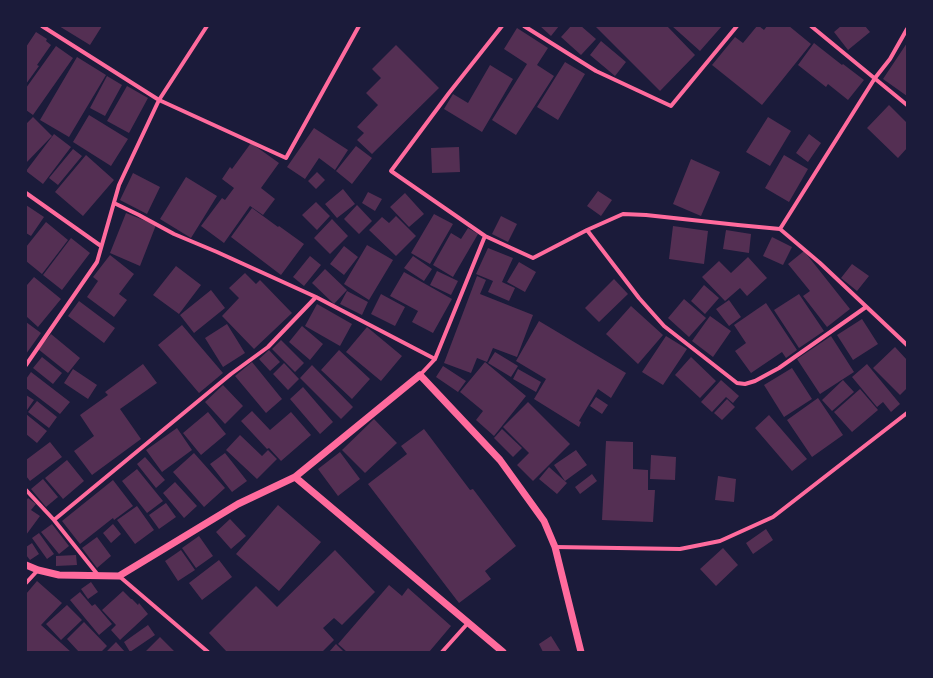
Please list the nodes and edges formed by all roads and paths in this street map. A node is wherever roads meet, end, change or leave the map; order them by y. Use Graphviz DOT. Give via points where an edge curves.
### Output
graph roads {
  1 [pos="42,26"];
  2 [pos="207,26"];
  3 [pos="359,26"];
  4 [pos="502,26"];
  5 [pos="524,26"];
  6 [pos="737,26"];
  7 [pos="811,26"];
  8 [pos="907,30"];
  9 [pos="875,78"];
  10 [pos="158,100"];
  11 [pos="907,105"];
  12 [pos="26,193"];
  13 [pos="114,203"];
  14 [pos="780,229"];
  15 [pos="587,230"];
  16 [pos="485,236"];
  17 [pos="102,246"];
  18 [pos="316,297"];
  19 [pos="866,307"];
  20 [pos="907,345"];
  21 [pos="435,359"];
  22 [pos="26,365"];
  23 [pos="420,375"];
  24 [pos="907,413"];
  25 [pos="295,477"];
  26 [pos="26,490"];
  27 [pos="54,520"];
  28 [pos="555,547"];
  29 [pos="26,565"];
  30 [pos="38,570"];
  31 [pos="98,575"];
  32 [pos="119,576"];
  33 [pos="26,583"];
  34 [pos="468,623"];
  35 [pos="208,652"];
  36 [pos="442,652"];
  37 [pos="503,652"];
  38 [pos="581,652"];
  1 -- 10 [label="street"];
  2 -- 10 [label="street"];
  3 -- 10 [label="street" via="286,158"];
  4 -- 16 [label="street" via="448,93 391,172"];
  5 -- 6 [label="street" via="596,71 671,106"];
  7 -- 9 [label="street"];
  8 -- 9 [label="street"];
  9 -- 11 [label="street"];
  9 -- 14 [label="street"];
  10 -- 13 [label="street" via="119,185"];
  12 -- 17 [label="street"];
  13 -- 17 [label="street"];
  13 -- 18 [label="street" via="174,234"];
  14 -- 15 [label="street" via="623,214"];
  14 -- 19 [label="street" via="820,262"];
  15 -- 16 [label="street" via="533,258"];
  15 -- 19 [label="street" via="664,326 737,383 755,381 779,368"];
  16 -- 21 [label="street"];
  17 -- 22 [label="street" via="97,262"];
  18 -- 21 [label="street"];
  18 -- 27 [label="street" via="268,347 231,374"];
  19 -- 20 [label="street"];
  21 -- 23 [label="street"];
  23 -- 25 [label="street"];
  23 -- 28 [label="street" via="500,460 544,521"];
  24 -- 28 [label="street" via="772,518 720,540 680,549"];
  25 -- 32 [label="street" via="238,504"];
  25 -- 34 [label="street"];
  26 -- 27 [label="street"];
  27 -- 31 [label="street"];
  28 -- 38 [label="street"];
  29 -- 30 [label="street"];
  30 -- 31 [label="street" via="59,575"];
  30 -- 33 [label="street"];
  31 -- 32 [label="street"];
  32 -- 35 [label="street"];
  34 -- 36 [label="street"];
  34 -- 37 [label="street"];
}
